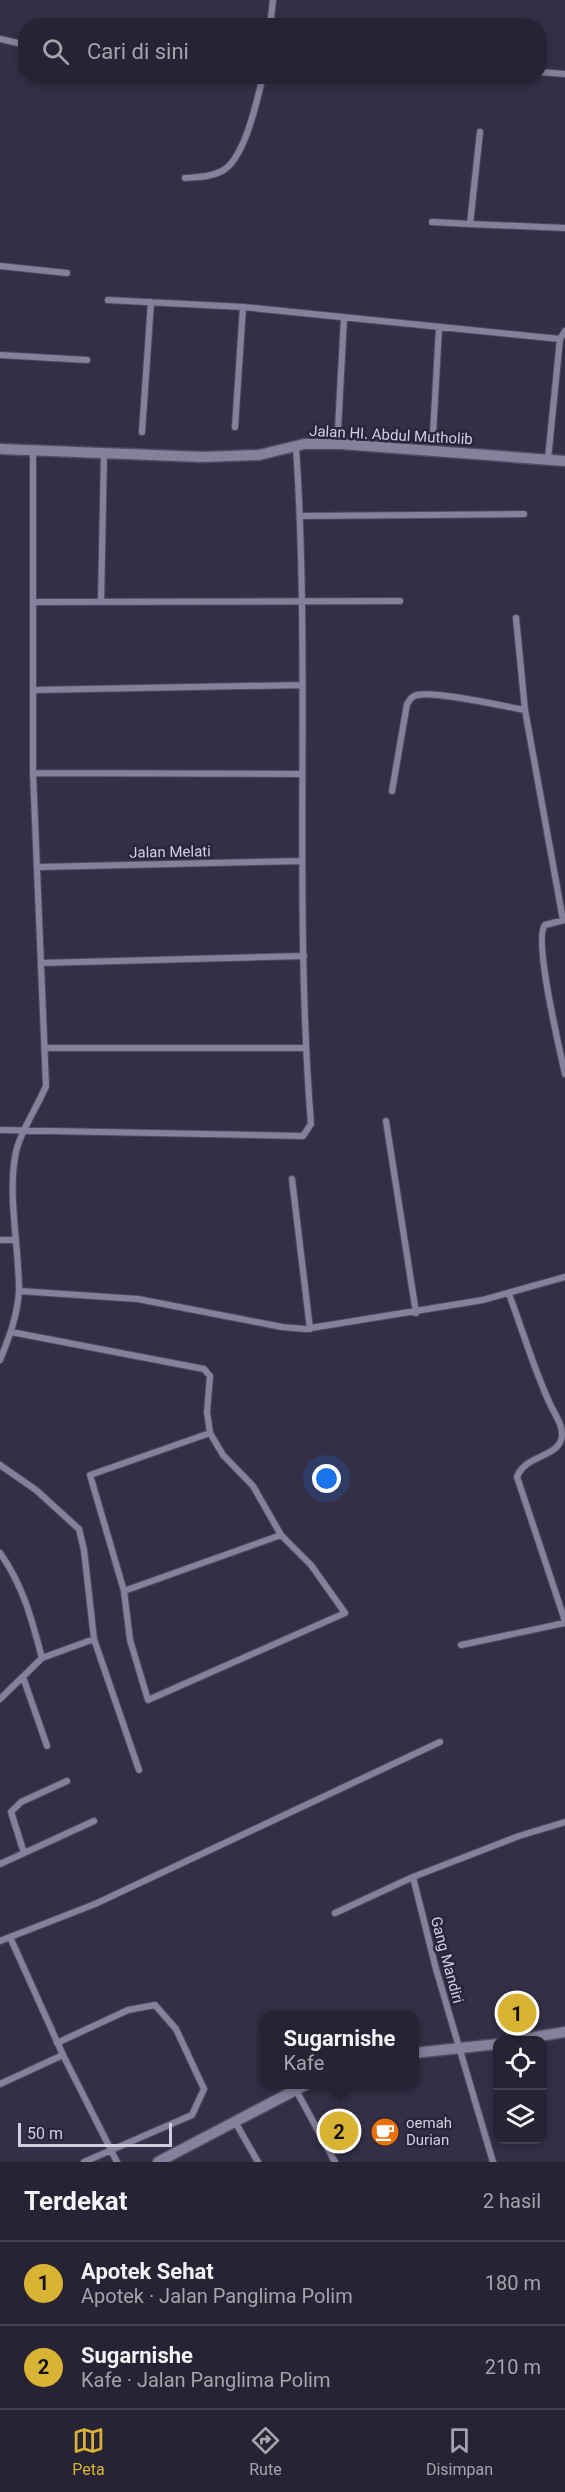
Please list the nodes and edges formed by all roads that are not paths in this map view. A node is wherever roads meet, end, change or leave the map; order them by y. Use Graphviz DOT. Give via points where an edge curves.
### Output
graph roads {
  1 [pos="273,0"];
  2 [pos="271,18"];
  3 [pos="0,39"];
  4 [pos="18,43"];
  5 [pos="547,73"];
  6 [pos="565,74"];
  7 [pos="261,84"];
  8 [pos="480,132"];
  9 [pos="185,178"];
  10 [pos="432,222"];
  11 [pos="470,224"];
  12 [pos="565,228"];
  13 [pos="0,266"];
  14 [pos="67,273"];
  15 [pos="108,300"];
  16 [pos="151,302"];
  17 [pos="243,307"];
  18 [pos="344,318"];
  19 [pos="439,328"];
  20 [pos="565,331"];
  21 [pos="560,339"];
  22 [pos="0,355"];
  23 [pos="87,360"];
  24 [pos="235,427"];
  25 [pos="338,429"];
  26 [pos="142,432"];
  27 [pos="433,434"];
  28 [pos="296,447"];
  29 [pos="0,448"];
  30 [pos="33,450"];
  31 [pos="104,452"];
  32 [pos="548,459"];
  33 [pos="565,461"];
  34 [pos="524,514"];
  35 [pos="301,516"];
  36 [pos="400,601"];
  37 [pos="33,602"];
  38 [pos="101,602"];
  39 [pos="302,602"];
  40 [pos="516,618"];
  41 [pos="302,685"];
  42 [pos="34,690"];
  43 [pos="525,710"];
  44 [pos="33,773"];
  45 [pos="302,774"];
  46 [pos="392,791"];
  47 [pos="302,861"];
  48 [pos="39,867"];
  49 [pos="564,920"];
  50 [pos="304,956"];
  51 [pos="41,963"];
  52 [pos="45,1048"];
  53 [pos="305,1048"];
  54 [pos="565,1074"];
  55 [pos="386,1121"];
  56 [pos="0,1130"];
  57 [pos="23,1131"];
  58 [pos="292,1179"];
  59 [pos="0,1240"];
  60 [pos="15,1240"];
  61 [pos="565,1277"];
  62 [pos="19,1291"];
  63 [pos="509,1294"];
  64 [pos="416,1313"];
  65 [pos="310,1329"];
  66 [pos="11,1332"];
  67 [pos="0,1360"];
  68 [pos="210,1433"];
  69 [pos="0,1465"];
  70 [pos="281,1535"];
  71 [pos="0,1553"];
  72 [pos="124,1591"];
  73 [pos="565,1622"];
  74 [pos="94,1639"];
  75 [pos="461,1645"];
  76 [pos="42,1658"];
  77 [pos="23,1677"];
  78 [pos="0,1699"];
  79 [pos="440,1742"];
  80 [pos="47,1746"];
  81 [pos="139,1770"];
  82 [pos="67,1781"];
  83 [pos="94,1821"];
  84 [pos="565,1822"];
  85 [pos="24,1853"];
  86 [pos="0,1864"];
  87 [pos="413,1877"];
  88 [pos="335,1913"];
  89 [pos="10,1937"];
  90 [pos="0,1941"];
  91 [pos="565,2032"];
  92 [pos="542,2036"];
  93 [pos="57,2043"];
  94 [pos="493,2045"];
  95 [pos="459,2049"];
  96 [pos="419,2053"];
  97 [pos="63,2055"];
  98 [pos="0,2084"];
  99 [pos="296,2090"];
  100 [pos="234,2120"];
  101 [pos="110,2150"];
  102 [pos="84,2162"];
  103 [pos="117,2162"];
  104 [pos="158,2162"];
  105 [pos="258,2162"];
  106 [pos="335,2162"];
  107 [pos="493,2162"];
  1 -- 2 [label="street"];
  3 -- 4 [label="street"];
  5 -- 6 [label="street"];
  7 -- 9 [label="street" via="254,113 230,166 211,176"];
  8 -- 11 [label="street"];
  10 -- 11 [label="street"];
  11 -- 12 [label="street"];
  13 -- 14 [label="street"];
  15 -- 16 [label="street"];
  16 -- 17 [label="street"];
  16 -- 26 [label="street"];
  17 -- 18 [label="street"];
  17 -- 24 [label="street"];
  18 -- 19 [label="street"];
  18 -- 25 [label="street"];
  19 -- 21 [label="street"];
  19 -- 27 [label="street"];
  20 -- 21 [label="street"];
  21 -- 32 [label="street"];
  22 -- 23 [label="street"];
  28 -- 31 [label="street, Jalan HI. Abdul Mutholib" via="259,455 203,457"];
  28 -- 32 [label="street, Jalan HI. Abdul Mutholib" via="341,444"];
  28 -- 35 [label="street"];
  29 -- 30 [label="street, Jalan HI. Abdul Mutholib"];
  30 -- 31 [label="street, Jalan HI. Abdul Mutholib"];
  30 -- 37 [label="street"];
  31 -- 38 [label="street"];
  32 -- 33 [label="street, Jalan HI. Abdul Mutholib"];
  34 -- 35 [label="street"];
  35 -- 39 [label="street"];
  36 -- 39 [label="street"];
  37 -- 38 [label="street"];
  37 -- 42 [label="street"];
  38 -- 39 [label="street"];
  39 -- 41 [label="street"];
  40 -- 43 [label="street"];
  41 -- 42 [label="street"];
  41 -- 45 [label="street"];
  42 -- 44 [label="street"];
  43 -- 46 [label="street" via="447,697 411,697"];
  43 -- 49 [label="street"];
  44 -- 45 [label="street"];
  44 -- 48 [label="street"];
  45 -- 47 [label="street"];
  47 -- 48 [label="street, Jalan Melati"];
  47 -- 50 [label="street"];
  48 -- 51 [label="street"];
  49 -- 54 [label="street" via="545,925 540,936"];
  50 -- 51 [label="street"];
  50 -- 53 [label="street"];
  51 -- 52 [label="street"];
  52 -- 53 [label="street"];
  52 -- 57 [label="street" via="46,1086"];
  53 -- 57 [label="street" via="311,1124 303,1136"];
  55 -- 64 [label="street"];
  56 -- 57 [label="street"];
  57 -- 60 [label="street" via="15,1157"];
  58 -- 65 [label="street"];
  59 -- 60 [label="street"];
  60 -- 62 [label="street"];
  61 -- 63 [label="street"];
  62 -- 65 [label="street" via="138,1299"];
  62 -- 66 [label="street"];
  63 -- 64 [label="street"];
  63 -- 73 [label="street" via="563,1431 557,1446 523,1466 517,1477"];
  64 -- 65 [label="street"];
  66 -- 67 [label="street"];
  66 -- 68 [label="street" via="204,1369 210,1376"];
  68 -- 70 [label="street" via="223,1455 253,1486"];
  68 -- 72 [label="street" via="90,1475"];
  69 -- 74 [label="street" via="36,1490 79,1529"];
  70 -- 72 [label="street"];
  70 -- 72 [label="street" via="311,1565 345,1613 148,1700 130,1640"];
  71 -- 76 [label="street" via="25,1596"];
  73 -- 75 [label="street"];
  74 -- 76 [label="street"];
  74 -- 81 [label="street"];
  76 -- 77 [label="street"];
  77 -- 78 [label="street"];
  77 -- 80 [label="street"];
  79 -- 89 [label="street" via="95,1904"];
  82 -- 85 [label="street" via="21,1802 11,1812"];
  83 -- 85 [label="street"];
  84 -- 87 [label="street"];
  85 -- 86 [label="street"];
  87 -- 88 [label="street"];
  87 -- 95 [label="street, Gang Mandiri"];
  89 -- 90 [label="street"];
  89 -- 93 [label="street"];
  91 -- 92 [label="street"];
  93 -- 97 [label="street"];
  93 -- 101 [label="street" via="128,2010 154,2005 176,2029 204,2089 192,2115"];
  94 -- 95 [label="street"];
  95 -- 96 [label="street"];
  95 -- 107 [label="street, Gang Mandiri"];
  97 -- 98 [label="street"];
  97 -- 101 [label="street"];
  99 -- 100 [label="street"];
  99 -- 106 [label="street"];
  100 -- 104 [label="street"];
  100 -- 105 [label="street"];
  101 -- 102 [label="street"];
  101 -- 103 [label="street"];
}
